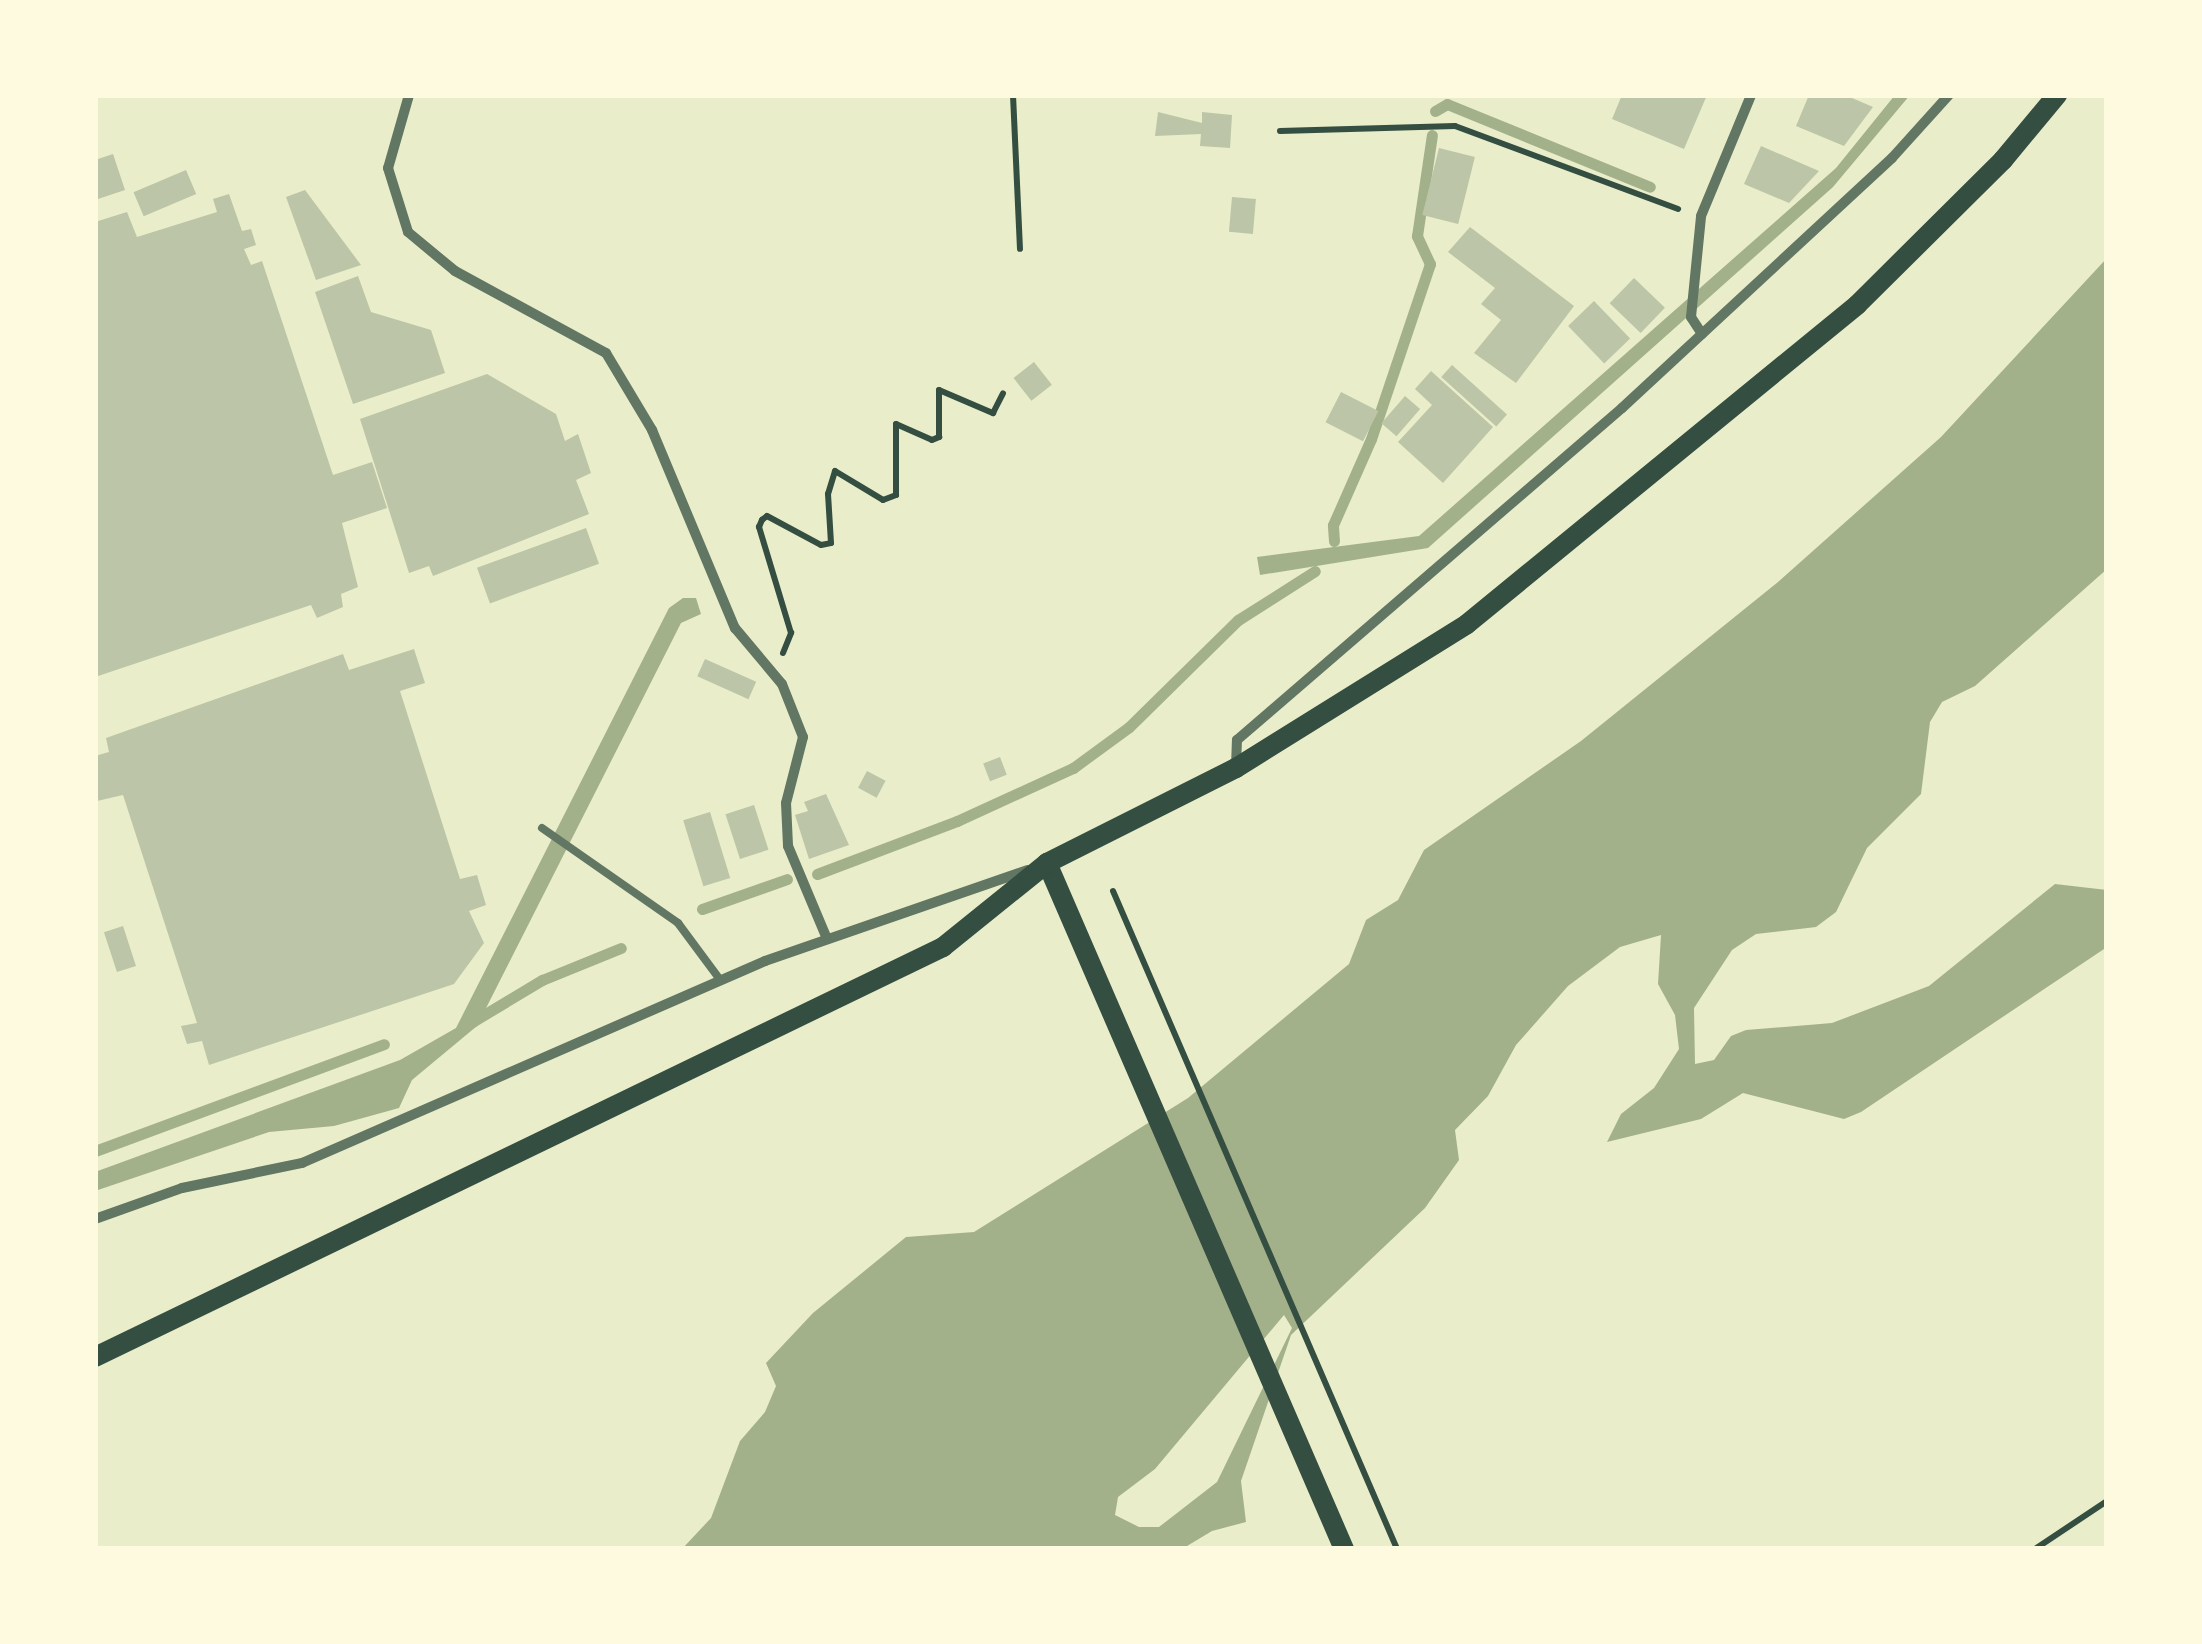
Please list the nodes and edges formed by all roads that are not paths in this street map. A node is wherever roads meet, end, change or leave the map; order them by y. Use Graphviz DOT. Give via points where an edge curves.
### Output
graph roads {
  1 [pos="409,95"];
  2 [pos="1751,95"];
  3 [pos="1948,95"];
  4 [pos="2057,95"];
  5 [pos="1702,334"];
  6 [pos="1236,768"];
  7 [pos="542,828"];
  8 [pos="1047,863"];
  9 [pos="827,939"];
  10 [pos="722,981"];
  11 [pos="95,1219"];
  12 [pos="95,1357"];
  13 [pos="1344,1549"];
  1 -- 9 [label="street" via="388,168 408,232 455,270 606,353 652,430 735,628 770,670 802,737 786,803 788,846"];
  2 -- 5 [label="street" via="1701,216 1691,317"];
  3 -- 5 [label="street" via="1892,158"];
  4 -- 6 [label="main road" via="2003,160 1857,305 1727,417 1467,624"];
  5 -- 6 [label="street" via="1237,740"];
  6 -- 8 [label="main road"];
  7 -- 10 [label="lane" via="678,923"];
  8 -- 9 [label="street"];
  8 -- 12 [label="main road" via="943,947"];
  8 -- 13 [label="main road"];
  9 -- 10 [label="street"];
  10 -- 11 [label="street" via="318,1157 182,1188"];
}
